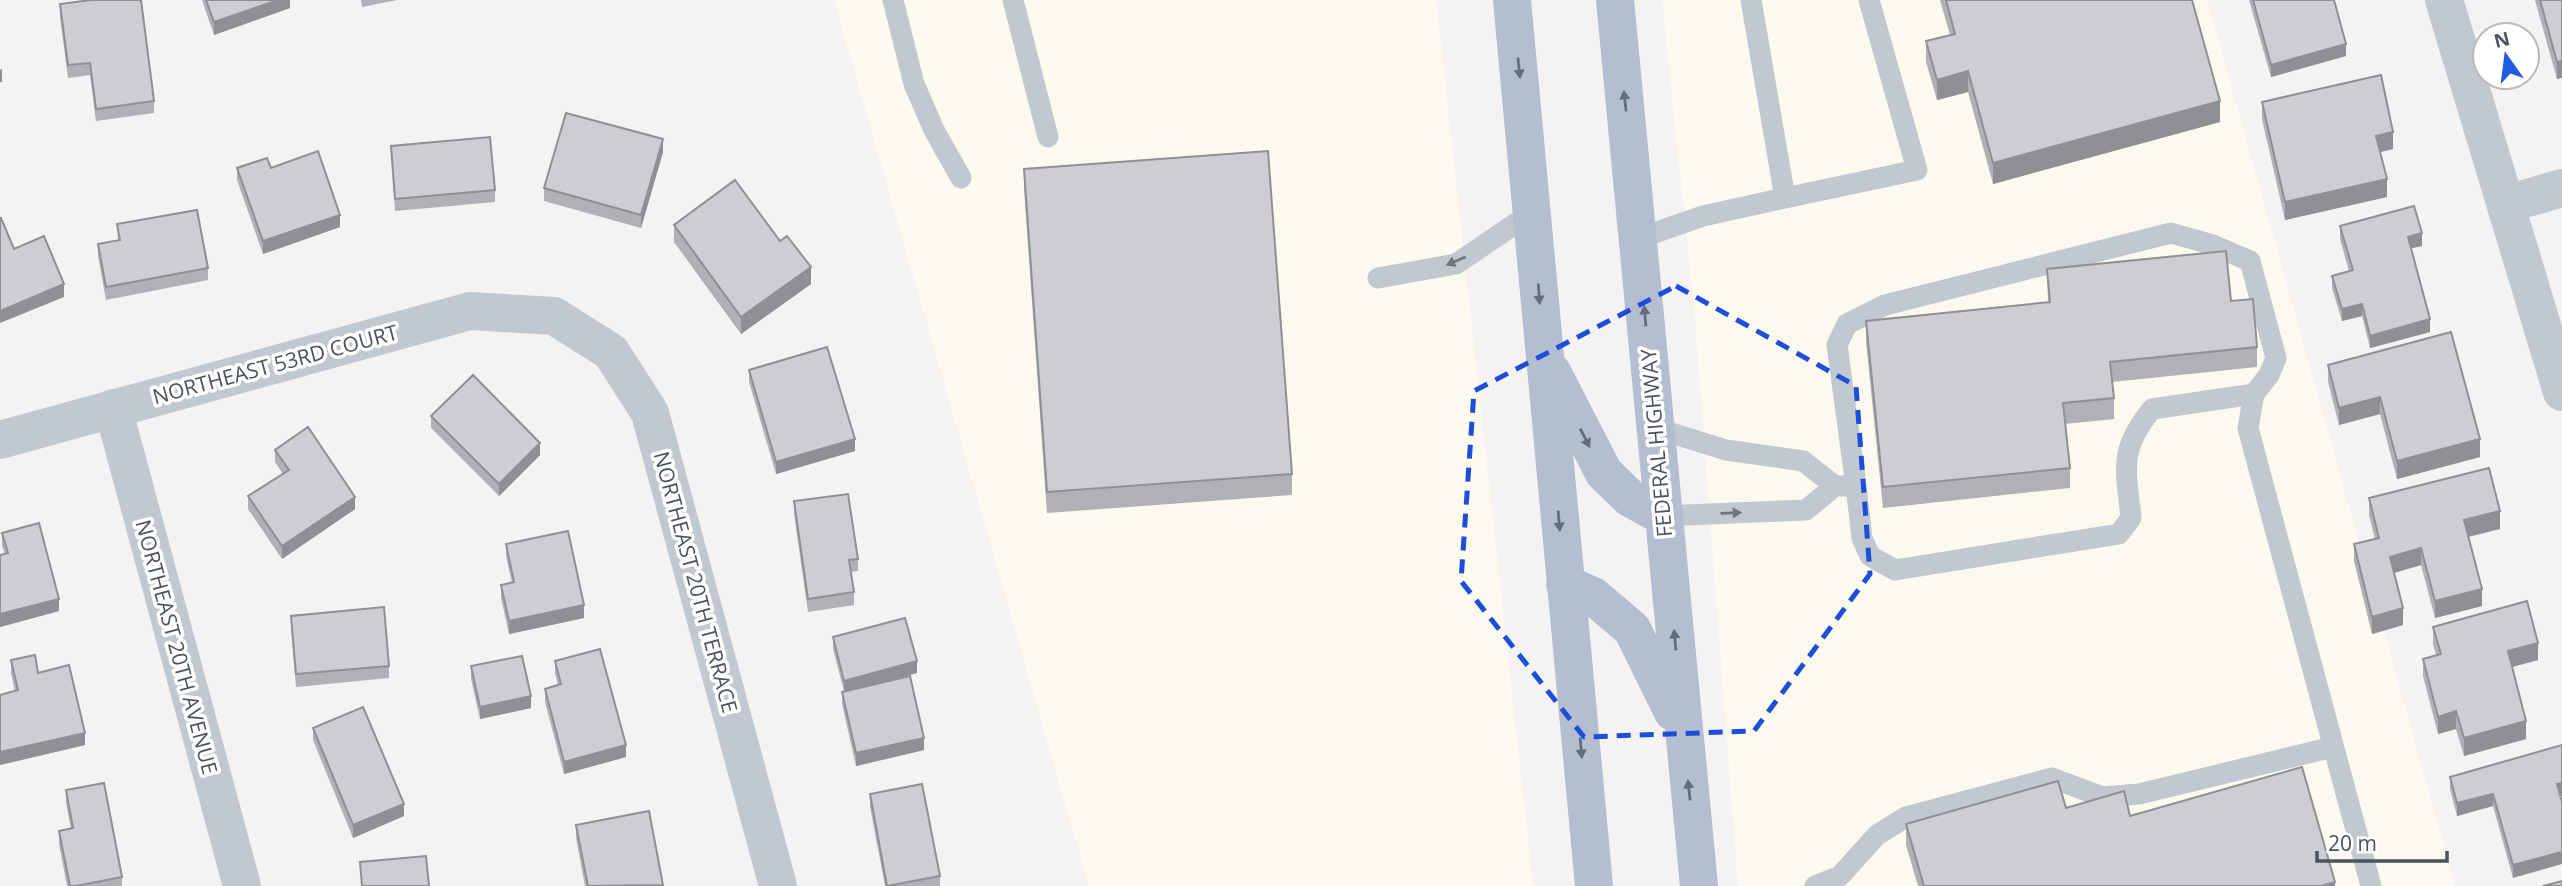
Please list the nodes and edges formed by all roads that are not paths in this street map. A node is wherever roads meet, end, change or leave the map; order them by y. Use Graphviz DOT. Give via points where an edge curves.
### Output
graph roads {
  1 [pos="893,0"];
  2 [pos="1013,0"];
  3 [pos="1512,0"];
  4 [pos="1615,0"];
  5 [pos="1751,0"];
  6 [pos="1869,0"];
  7 [pos="2444,0"];
  8 [pos="1048,137"];
  9 [pos="961,178"];
  10 [pos="2562,188"];
  11 [pos="1785,198"];
  12 [pos="2507,204"];
  13 [pos="1534,211"];
  14 [pos="1637,239"];
  15 [pos="1378,278"];
  16 [pos="554,316"];
  17 [pos="1543,355"];
  18 [pos="2562,392"];
  19 [pos="2254,394"];
  20 [pos="113,408"];
  21 [pos="1655,428"];
  22 [pos="0,440"];
  23 [pos="1845,486"];
  24 [pos="1663,516"];
  25 [pos="1565,584"];
  26 [pos="1684,732"];
  27 [pos="2333,747"];
  28 [pos="242,886"];
  29 [pos="778,886"];
  30 [pos="1594,886"];
  31 [pos="1699,886"];
  32 [pos="1815,886"];
  33 [pos="2371,886"];
  1 -- 9 [label="lane" via="914,84"];
  2 -- 8 [label="lane"];
  3 -- 13 [label="main road, one-way"];
  14 -- 4 [label="main road, FEDERAL HIGHWAY, one-way"];
  5 -- 11 [label="lane"];
  6 -- 11 [label="lane" via="1917,170"];
  7 -- 12 [label="street"];
  10 -- 12 [label="street"];
  11 -- 14 [label="lane" via="1703,216"];
  12 -- 18 [label="street"];
  13 -- 15 [label="lane, one-way" via="1456,264"];
  13 -- 17 [label="main road, one-way"];
  21 -- 14 [label="main road, FEDERAL HIGHWAY, one-way"];
  16 -- 20 [label="street, NORTHEAST 53RD COURT" via="470,311"];
  16 -- 29 [label="street, NORTHEAST 20TH TERRACE" via="611,352 650,413"];
  17 -- 24 [label="main road, one-way" via="1604,473 1630,498"];
  17 -- 25 [label="main road, one-way"];
  19 -- 23 [label="lane" via="2152,409 2136,429 2124,460 2131,518 2119,534 1895,570 1870,556"];
  19 -- 23 [label="lane" via="2276,358 2250,261 2171,233 1885,305 1847,324 1838,345"];
  19 -- 27 [label="lane" via="2248,428"];
  20 -- 22 [label="street, NORTHEAST 53RD COURT"];
  20 -- 28 [label="street, NORTHEAST 20TH AVENUE"];
  21 -- 23 [label="lane" via="1726,450 1803,461"];
  21 -- 24 [label="main road, FEDERAL HIGHWAY"];
  24 -- 23 [label="lane, one-way" via="1806,510"];
  26 -- 24 [label="main road, FEDERAL HIGHWAY, one-way"];
  25 -- 26 [label="main road" via="1593,596 1632,629"];
  25 -- 30 [label="main road, one-way"];
  31 -- 26 [label="main road, FEDERAL HIGHWAY, one-way"];
  27 -- 32 [label="lane" via="2139,794 2103,797 2052,778 2012,788 1906,817 1877,835 1839,876"];
  27 -- 33 [label="lane"];
}
